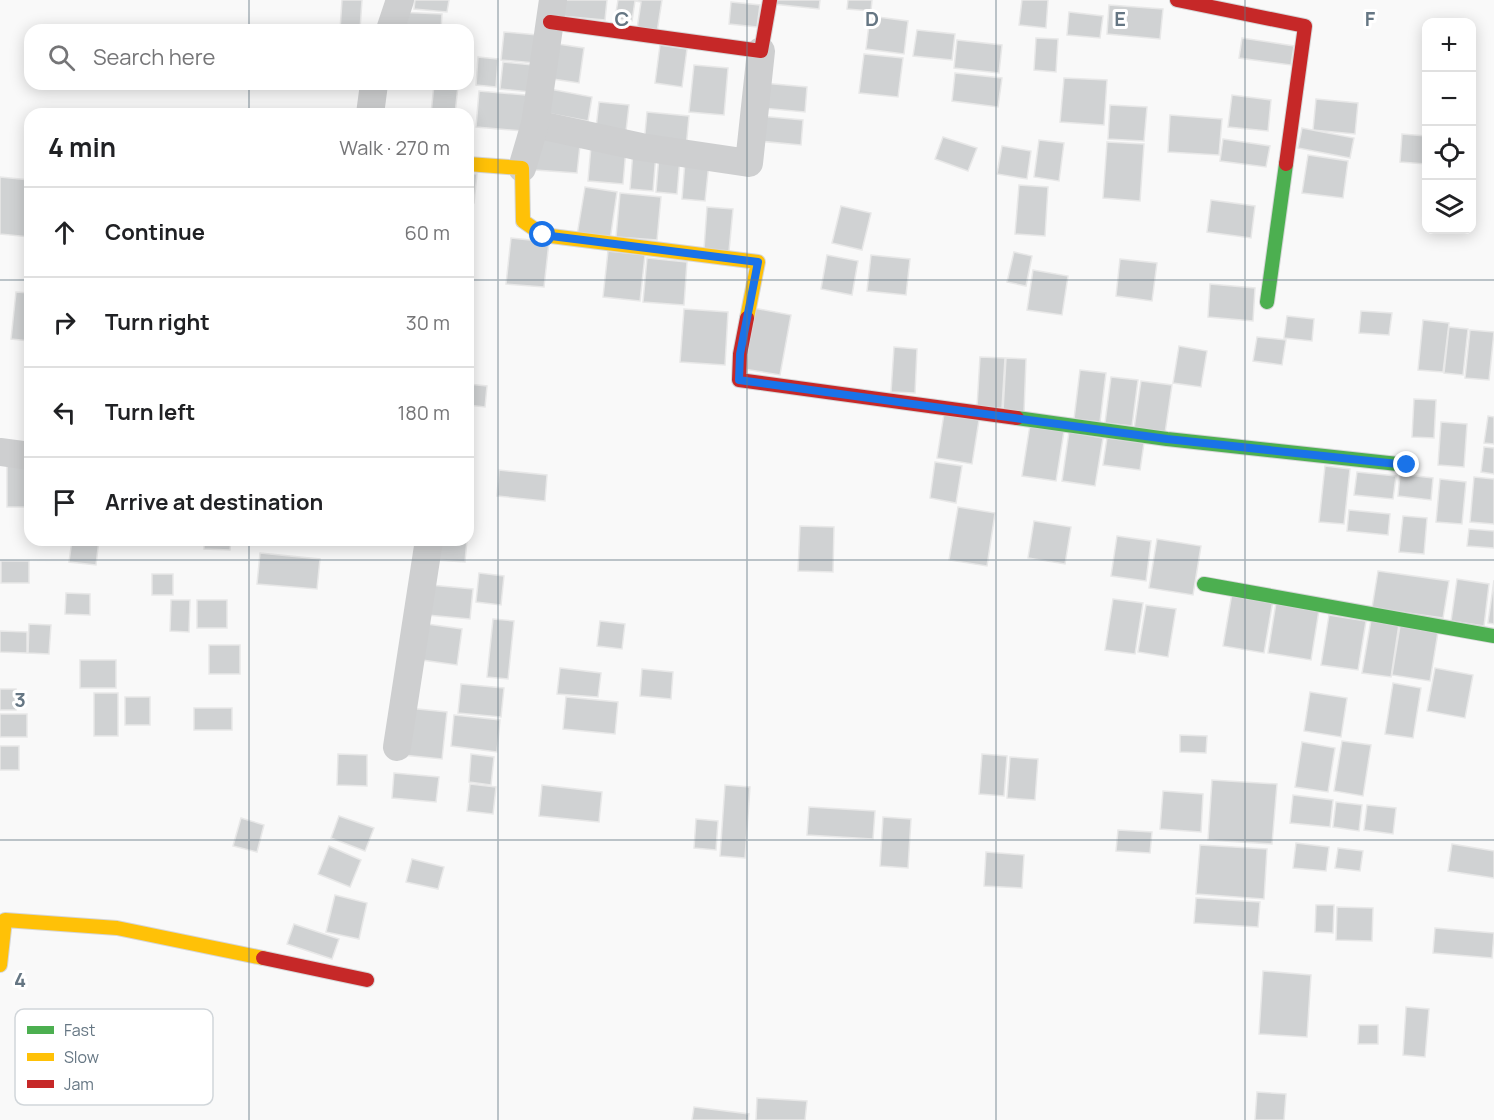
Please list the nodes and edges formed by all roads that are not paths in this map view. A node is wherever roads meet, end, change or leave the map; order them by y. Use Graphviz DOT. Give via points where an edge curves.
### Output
graph roads {
  1 [pos="400,0"];
  2 [pos="770,0"];
  3 [pos="1177,0"];
  4 [pos="1259,8"];
  5 [pos="551,11"];
  6 [pos="392,24"];
  7 [pos="761,51"];
  8 [pos="373,90"];
  9 [pos="371,108"];
  10 [pos="535,124"];
  11 [pos="474,164"];
  12 [pos="522,168"];
  13 [pos="1267,302"];
  14 [pos="0,452"];
  15 [pos="24,455"];
  16 [pos="1407,465"];
  17 [pos="428,546"];
  18 [pos="1204,584"];
  19 [pos="1494,636"];
  20 [pos="397,747"];
  21 [pos="3,920"];
  22 [pos="0,965"];
  23 [pos="367,980"];
  1 -- 6 [label="street"];
  2 -- 7 [label="street"];
  3 -- 4 [label="street"];
  4 -- 13 [label="street" via="1305,26"];
  5 -- 7 [label="street"];
  5 -- 10 [label="street"];
  7 -- 10 [label="street" via="749,163 641,147"];
  8 -- 9 [label="street"];
  10 -- 12 [label="street"];
  11 -- 12 [label="street"];
  12 -- 16 [label="street" via="523,221 543,235 758,262 740,354 739,380 1179,440"];
  14 -- 15 [label="street"];
  17 -- 20 [label="street"];
  18 -- 19 [label="street"];
  21 -- 22 [label="street"];
  21 -- 23 [label="street" via="117,928"];
}
